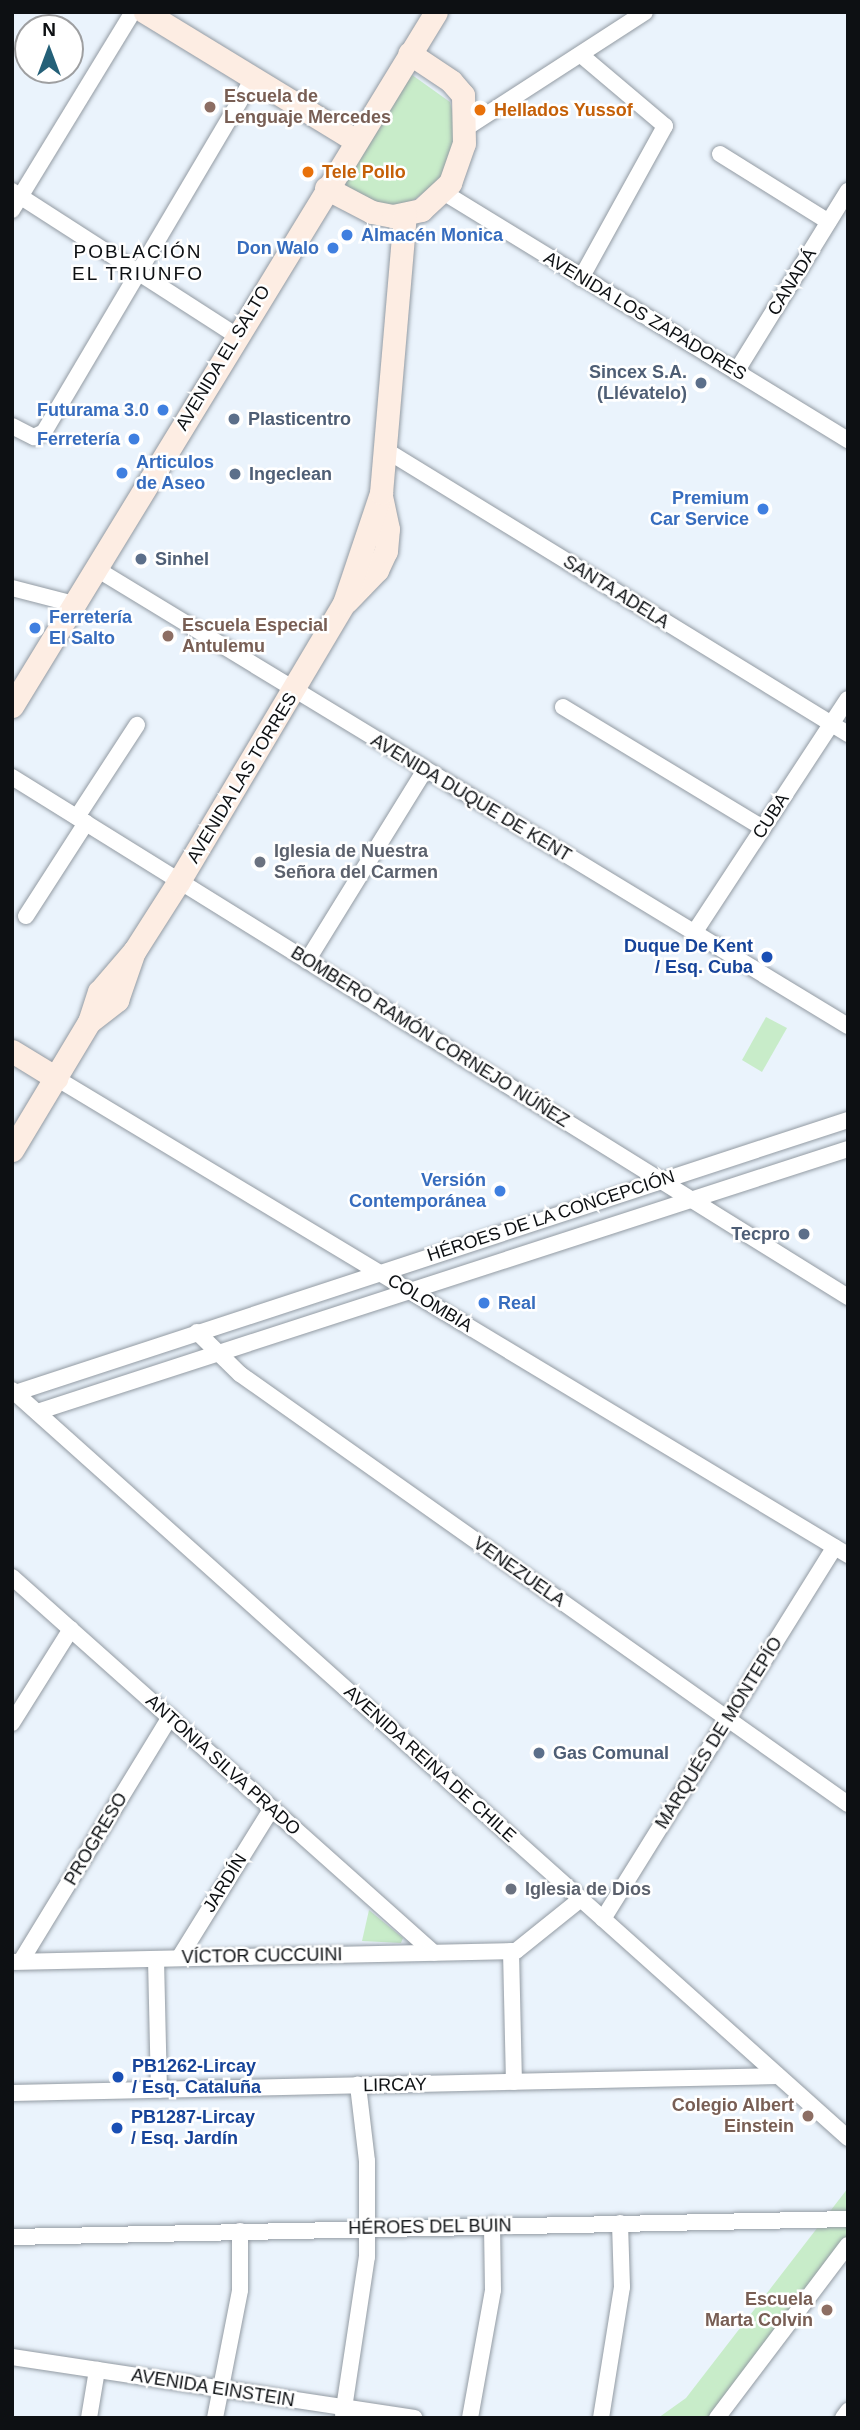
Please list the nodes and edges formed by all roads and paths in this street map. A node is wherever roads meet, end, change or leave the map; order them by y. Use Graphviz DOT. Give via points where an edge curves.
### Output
graph roads {
  1 [pos="133,12"];
  2 [pos="145,12"];
  3 [pos="418,12"];
  4 [pos="436,12"];
  5 [pos="645,12"];
  6 [pos="411,50"];
  7 [pos="581,55"];
  8 [pos="253,78"];
  9 [pos="466,128"];
  10 [pos="355,140"];
  11 [pos="720,154"];
  12 [pos="326,188"];
  13 [pos="848,191"];
  14 [pos="443,192"];
  15 [pos="15,199"];
  16 [pos="405,215"];
  17 [pos="829,222"];
  18 [pos="139,271"];
  19 [pos="581,278"];
  20 [pos="237,337"];
  21 [pos="736,372"];
  22 [pos="12,426"];
  23 [pos="848,440"];
  24 [pos="384,449"];
  25 [pos="95,568"];
  26 [pos="12,588"];
  27 [pos="74,604"];
  28 [pos="295,691"];
  29 [pos="848,699"];
  30 [pos="12,706"];
  31 [pos="563,707"];
  32 [pos="831,724"];
  33 [pos="137,725"];
  34 [pos="848,734"];
  35 [pos="425,770"];
  36 [pos="12,776"];
  37 [pos="82,820"];
  38 [pos="762,828"];
  39 [pos="179,881"];
  40 [pos="26,916"];
  41 [pos="694,933"];
  42 [pos="307,961"];
  43 [pos="848,1027"];
  44 [pos="12,1051"];
  45 [pos="56,1078"];
  46 [pos="848,1120"];
  47 [pos="848,1149"];
  48 [pos="12,1150"];
  49 [pos="661,1181"];
  50 [pos="691,1200"];
  51 [pos="378,1272"];
  52 [pos="411,1292"];
  53 [pos="848,1297"];
  54 [pos="197,1332"];
  55 [pos="218,1355"];
  56 [pos="14,1391"];
  57 [pos="37,1412"];
  58 [pos="841,1551"];
  59 [pos="12,1577"];
  60 [pos="71,1629"];
  61 [pos="170,1717"];
  62 [pos="729,1720"];
  63 [pos="12,1723"];
  64 [pos="848,1804"];
  65 [pos="272,1808"];
  66 [pos="581,1899"];
  67 [pos="603,1919"];
  68 [pos="511,1951"];
  69 [pos="434,1953"];
  70 [pos="178,1958"];
  71 [pos="156,1959"];
  72 [pos="17,1961"];
  73 [pos="778,2076"];
  74 [pos="514,2082"];
  75 [pos="358,2085"];
  76 [pos="159,2090"];
  77 [pos="12,2093"];
  78 [pos="848,2138"];
  79 [pos="848,2219"];
  80 [pos="621,2223"];
  81 [pos="492,2225"];
  82 [pos="368,2228"];
  83 [pos="240,2231"];
  84 [pos="12,2237"];
  85 [pos="848,2245"];
  86 [pos="12,2357"];
  87 [pos="97,2370"];
  88 [pos="220,2389"];
  89 [pos="848,2411"];
  90 [pos="344,2413"];
  91 [pos="89,2418"];
  92 [pos="215,2418"];
  93 [pos="414,2418"];
  94 [pos="470,2418"];
  95 [pos="601,2418"];
  96 [pos="717,2418"];
  97 [pos="843,2418"];
  1 -- 15 [label="street"];
  2 -- 8 [label="street"];
  3 -- 6 [label="street"];
  4 -- 6 [label="street, AVENIDA EL SALTO"];
  5 -- 7 [label="street"];
  6 -- 9 [label="street" via="458,88 465,103"];
  6 -- 10 [label="street, AVENIDA EL SALTO"];
  7 -- 9 [label="street"];
  7 -- 19 [label="street" via="665,126"];
  8 -- 10 [label="street"];
  8 -- 18 [label="street"];
  9 -- 14 [label="street" via="462,156"];
  10 -- 12 [label="street, AVENIDA EL SALTO"];
  11 -- 17 [label="street"];
  12 -- 16 [label="street" via="372,212"];
  12 -- 20 [label="street, AVENIDA EL SALTO"];
  13 -- 17 [label="street, CANADÁ"];
  14 -- 16 [label="street" via="421,210"];
  14 -- 19 [label="street, AVENIDA LOS ZAPADORES"];
  15 -- 18 [label="street"];
  16 -- 24 [label="street, AVENIDA LAS TORRES"];
  17 -- 21 [label="street, CANADÁ"];
  18 -- 20 [label="street"];
  18 -- 22 [label="street" via="44,432 34,437"];
  19 -- 21 [label="street, AVENIDA LOS ZAPADORES"];
  20 -- 25 [label="street, AVENIDA EL SALTO"];
  21 -- 23 [label="street, AVENIDA LOS ZAPADORES"];
  24 -- 28 [label="street, AVENIDA LAS TORRES" via="380,493 344,603"];
  24 -- 32 [label="street, SANTA ADELA"];
  25 -- 27 [label="street, AVENIDA EL SALTO"];
  25 -- 28 [label="street, AVENIDA DUQUE DE KENT"];
  26 -- 27 [label="street"];
  27 -- 30 [label="street, AVENIDA EL SALTO"];
  28 -- 35 [label="street, AVENIDA DUQUE DE KENT"];
  28 -- 39 [label="street, AVENIDA LAS TORRES"];
  29 -- 32 [label="street, CUBA"];
  31 -- 38 [label="street"];
  32 -- 34 [label="street, SANTA ADELA"];
  32 -- 38 [label="street, CUBA"];
  33 -- 37 [label="street"];
  35 -- 41 [label="street, AVENIDA DUQUE DE KENT"];
  35 -- 42 [label="street"];
  36 -- 37 [label="street, BOMBERO RAMÓN CORNEJO NÚÑEZ"];
  37 -- 39 [label="street, BOMBERO RAMÓN CORNEJO NÚÑEZ"];
  37 -- 40 [label="street"];
  38 -- 41 [label="street, CUBA"];
  39 -- 42 [label="street, BOMBERO RAMÓN CORNEJO NÚÑEZ"];
  39 -- 45 [label="street, AVENIDA LAS TORRES" via="135,950 106,981 89,1022"];
  41 -- 43 [label="street, AVENIDA DUQUE DE KENT"];
  42 -- 49 [label="street, BOMBERO RAMÓN CORNEJO NÚÑEZ"];
  44 -- 45 [label="street, COLOMBIA"];
  45 -- 48 [label="street, AVENIDA LAS TORRES"];
  45 -- 51 [label="street, COLOMBIA"];
  46 -- 49 [label="street, HÉROES DE LA CONCEPCIÓN"];
  47 -- 50 [label="street, HÉROES DE LA CONCEPCIÓN"];
  49 -- 50 [label="street, BOMBERO RAMÓN CORNEJO NÚÑEZ"];
  49 -- 51 [label="street, HÉROES DE LA CONCEPCIÓN"];
  50 -- 52 [label="street, HÉROES DE LA CONCEPCIÓN"];
  50 -- 53 [label="street, BOMBERO RAMÓN CORNEJO NÚÑEZ"];
  51 -- 52 [label="street, COLOMBIA"];
  51 -- 54 [label="street, HÉROES DE LA CONCEPCIÓN"];
  52 -- 55 [label="street, HÉROES DE LA CONCEPCIÓN"];
  52 -- 58 [label="street, COLOMBIA"];
  54 -- 55 [label="street, VENEZUELA"];
  54 -- 56 [label="street, HÉROES DE LA CONCEPCIÓN"];
  55 -- 57 [label="street, HÉROES DE LA CONCEPCIÓN"];
  55 -- 62 [label="street, VENEZUELA"];
  56 -- 57 [label="street, AVENIDA REINA DE CHILE"];
  57 -- 66 [label="street, AVENIDA REINA DE CHILE"];
  58 -- 62 [label="street, MARQUÉS DE MONTEPÍO"];
  59 -- 60 [label="street, ANTONIA SILVA PRADO"];
  60 -- 61 [label="street, ANTONIA SILVA PRADO"];
  60 -- 63 [label="street"];
  61 -- 65 [label="street, ANTONIA SILVA PRADO"];
  61 -- 72 [label="street, PROGRESO"];
  62 -- 64 [label="street, VENEZUELA"];
  62 -- 67 [label="street, MARQUÉS DE MONTEPÍO"];
  65 -- 69 [label="street, ANTONIA SILVA PRADO"];
  65 -- 70 [label="street, JARDÍN"];
  66 -- 67 [label="street, AVENIDA REINA DE CHILE"];
  66 -- 68 [label="street" via="526,1947"];
  67 -- 73 [label="street, AVENIDA REINA DE CHILE"];
  68 -- 69 [label="street, VÍCTOR CUCCUINI"];
  68 -- 74 [label="street"];
  69 -- 70 [label="street, VÍCTOR CUCCUINI"];
  70 -- 71 [label="street, VÍCTOR CUCCUINI"];
  71 -- 72 [label="street, VÍCTOR CUCCUINI"];
  71 -- 76 [label="street"];
  73 -- 74 [label="street, LIRCAY"];
  73 -- 78 [label="street, AVENIDA REINA DE CHILE"];
  74 -- 75 [label="street, LIRCAY"];
  75 -- 76 [label="street, LIRCAY"];
  75 -- 82 [label="street" via="368,2161"];
  76 -- 77 [label="street, LIRCAY"];
  79 -- 80 [label="street, HÉROES DEL BUIN"];
  80 -- 81 [label="street, HÉROES DEL BUIN"];
  80 -- 95 [label="street" via="622,2287"];
  81 -- 82 [label="street, HÉROES DEL BUIN"];
  81 -- 94 [label="street" via="493,2290"];
  82 -- 83 [label="street, HÉROES DEL BUIN"];
  82 -- 90 [label="street" via="366,2277"];
  83 -- 84 [label="street, HÉROES DEL BUIN"];
  83 -- 88 [label="street" via="240,2290"];
  85 -- 96 [label="street"];
  86 -- 87 [label="street, AVENIDA EINSTEIN"];
  87 -- 88 [label="street, AVENIDA EINSTEIN"];
  87 -- 91 [label="street"];
  88 -- 90 [label="street, AVENIDA EINSTEIN"];
  88 -- 92 [label="street"];
  89 -- 97 [label="street"];
  90 -- 93 [label="street, AVENIDA EINSTEIN"];
}
